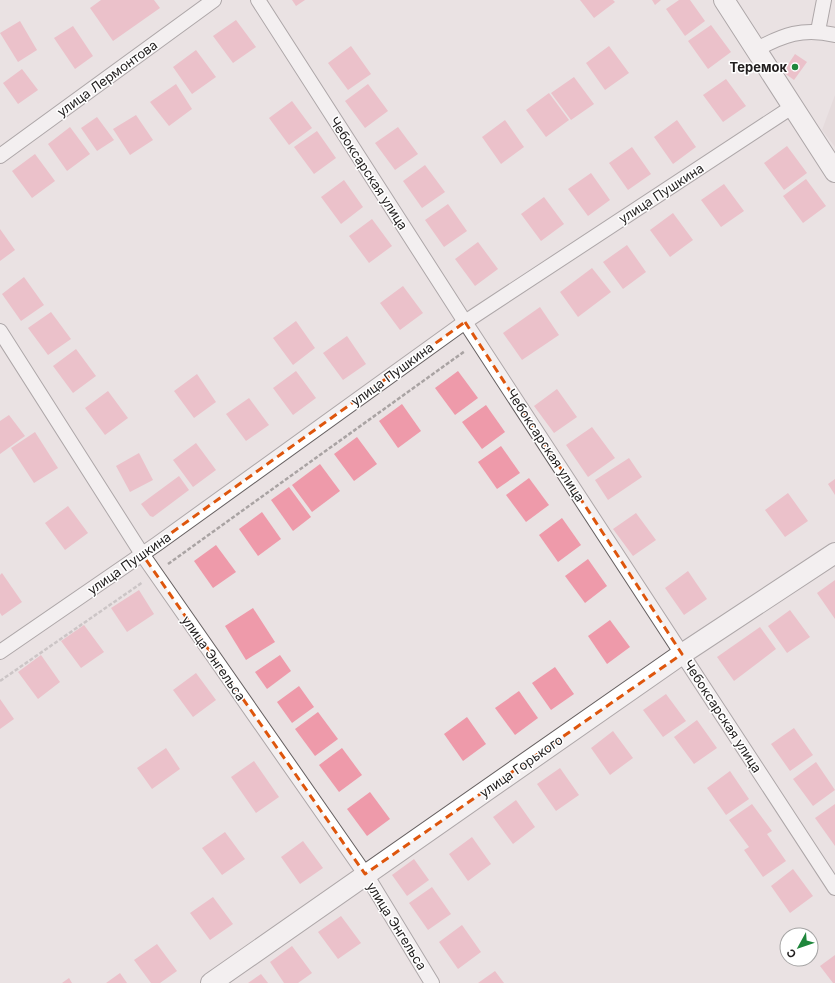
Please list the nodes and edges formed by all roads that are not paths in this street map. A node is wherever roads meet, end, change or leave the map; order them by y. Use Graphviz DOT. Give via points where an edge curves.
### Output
graph roads {
  1 [pos="214,0"];
  2 [pos="258,0"];
  3 [pos="724,0"];
  4 [pos="824,0"];
  5 [pos="818,31"];
  6 [pos="835,35"];
  7 [pos="754,50"];
  8 [pos="792,107"];
  9 [pos="0,156"];
  10 [pos="835,172"];
  11 [pos="465,322"];
  12 [pos="0,331"];
  13 [pos="835,553"];
  14 [pos="142,554"];
  15 [pos="0,652"];
  16 [pos="682,654"];
  17 [pos="365,874"];
  18 [pos="835,888"];
  19 [pos="211,983"];
  20 [pos="432,983"];
  1 -- 9 [label="street, улица Лермонтова"];
  2 -- 11 [label="street, Чебоксарская улица"];
  3 -- 7 [label="street"];
  4 -- 5 [label="street"];
  5 -- 6 [label="street"];
  5 -- 7 [label="street" via="781,36"];
  7 -- 8 [label="street"];
  8 -- 10 [label="street"];
  8 -- 11 [label="street, улица Пушкина"];
  11 -- 14 [label="street, улица Пушкина"];
  11 -- 16 [label="street, Чебоксарская улица"];
  12 -- 14 [label="street, улица Энгельса"];
  13 -- 16 [label="street, улица Горького"];
  14 -- 15 [label="street, улица Пушкина"];
  14 -- 17 [label="street, улица Энгельса"];
  16 -- 17 [label="street, улица Горького"];
  16 -- 18 [label="street, Чебоксарская улица"];
  17 -- 19 [label="street, улица Горького"];
  17 -- 20 [label="street, улица Энгельса"];
}
